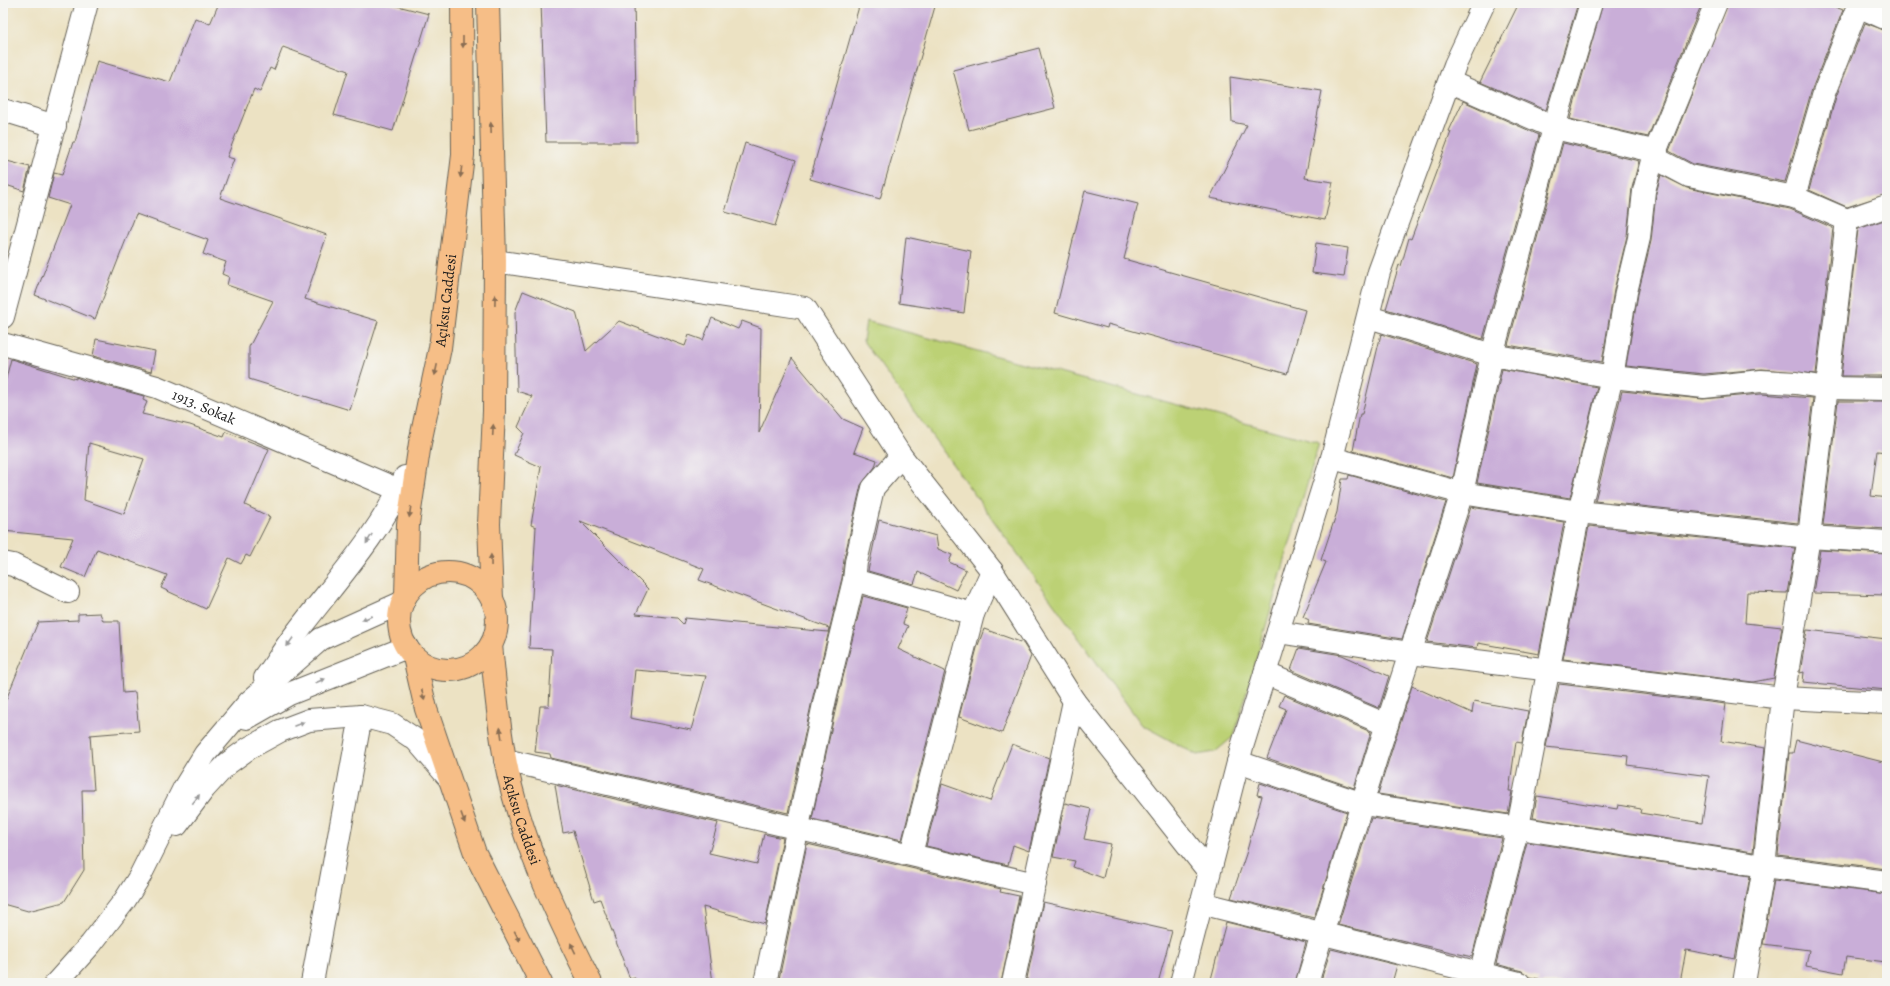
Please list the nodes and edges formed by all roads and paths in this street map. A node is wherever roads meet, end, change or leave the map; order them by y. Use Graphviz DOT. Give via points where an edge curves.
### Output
graph roads {
  1 [pos="87,3"];
  2 [pos="488,3"];
  3 [pos="1484,3"];
  4 [pos="1591,3"];
  5 [pos="1716,3"];
  6 [pos="459,4"];
  7 [pos="1859,5"];
  8 [pos="1887,19"];
  9 [pos="1450,82"];
  10 [pos="3,110"];
  11 [pos="55,126"];
  12 [pos="1555,128"];
  13 [pos="1655,155"];
  14 [pos="1794,197"];
  15 [pos="1887,206"];
  16 [pos="1847,220"];
  17 [pos="495,261"];
  18 [pos="3,317"];
  19 [pos="1369,317"];
  20 [pos="3,344"];
  21 [pos="1492,355"];
  22 [pos="1612,377"];
  23 [pos="1828,388"];
  24 [pos="1887,389"];
  25 [pos="420,443"];
  26 [pos="901,456"];
  27 [pos="1332,458"];
  28 [pos="399,490"];
  29 [pos="1462,493"];
  30 [pos="1579,512"];
  31 [pos="1809,538"];
  32 [pos="1887,542"];
  33 [pos="3,563"];
  34 [pos="992,571"];
  35 [pos="854,580"];
  36 [pos="68,592"];
  37 [pos="404,598"];
  38 [pos="492,599"];
  39 [pos="973,614"];
  40 [pos="1278,632"];
  41 [pos="491,645"];
  42 [pos="410,652"];
  43 [pos="1410,653"];
  44 [pos="1548,670"];
  45 [pos="1265,673"];
  46 [pos="1783,698"];
  47 [pos="1074,701"];
  48 [pos="249,702"];
  49 [pos="1887,703"];
  50 [pos="361,716"];
  51 [pos="1387,726"];
  52 [pos="205,754"];
  53 [pos="505,760"];
  54 [pos="1238,762"];
  55 [pos="448,777"];
  56 [pos="1363,804"];
  57 [pos="1518,827"];
  58 [pos="796,829"];
  59 [pos="911,854"];
  60 [pos="1764,866"];
  61 [pos="1209,872"];
  62 [pos="140,876"];
  63 [pos="1887,882"];
  64 [pos="1035,884"];
  65 [pos="1201,903"];
  66 [pos="1322,933"];
  67 [pos="1480,978"];
  68 [pos="56,983"];
  69 [pos="312,983"];
  70 [pos="540,983"];
  71 [pos="591,983"];
  72 [pos="765,983"];
  73 [pos="1013,983"];
  74 [pos="1180,983"];
  75 [pos="1308,983"];
  76 [pos="1519,983"];
  77 [pos="1744,983"];
  1 -- 11 [label="street"];
  17 -- 2 [label="main road, one-way"];
  3 -- 9 [label="street" via="1455,65"];
  4 -- 12 [label="street"];
  5 -- 13 [label="street"];
  6 -- 25 [label="main road, Açıksu Caddesi, one-way" via="463,155 440,348"];
  7 -- 8 [label="street"];
  7 -- 14 [label="street" via="1824,93"];
  9 -- 12 [label="street"];
  9 -- 19 [label="street" via="1379,272"];
  10 -- 11 [label="street"];
  11 -- 18 [label="street"];
  12 -- 13 [label="street"];
  12 -- 21 [label="street"];
  13 -- 14 [label="street" via="1689,176"];
  13 -- 22 [label="street" via="1644,191 1639,238 1626,292"];
  14 -- 16 [label="street"];
  15 -- 16 [label="street"];
  16 -- 23 [label="street"];
  17 -- 26 [label="street" via="805,308"];
  38 -- 17 [label="main road, one-way" via="489,524 494,411"];
  19 -- 21 [label="street"];
  19 -- 27 [label="street"];
  20 -- 28 [label="street, 1913. Sokak" via="157,387"];
  21 -- 22 [label="street"];
  21 -- 29 [label="street"];
  22 -- 23 [label="street" via="1704,387 1761,381"];
  22 -- 30 [label="street"];
  23 -- 24 [label="street"];
  23 -- 31 [label="street"];
  25 -- 28 [label="street"];
  25 -- 37 [label="main road, Açıksu Caddesi, one-way" via="408,524"];
  26 -- 34 [label="street"];
  26 -- 35 [label="street" via="873,488"];
  27 -- 29 [label="street"];
  27 -- 40 [label="street"];
  28 -- 48 [label="street, one-way" via="366,544 291,640"];
  29 -- 30 [label="street"];
  29 -- 43 [label="street"];
  30 -- 31 [label="street"];
  30 -- 44 [label="street"];
  31 -- 32 [label="street"];
  31 -- 46 [label="street"];
  33 -- 36 [label="street" via="14,565"];
  34 -- 39 [label="street"];
  34 -- 47 [label="street"];
  35 -- 39 [label="street"];
  35 -- 58 [label="street"];
  37 -- 38 [label="main road" via="417,582 432,574 449,571 464,574 478,582"];
  37 -- 42 [label="main road" via="399,627"];
  37 -- 48 [label="street, one-way" via="321,639"];
  38 -- 41 [label="main road" via="498,623"];
  39 -- 59 [label="street"];
  40 -- 43 [label="street"];
  40 -- 45 [label="street"];
  41 -- 42 [label="main road" via="475,663 460,669 445,670 428,666"];
  53 -- 41 [label="main road, Açıksu Caddesi, one-way"];
  52 -- 42 [label="street, one-way" via="251,714 289,694"];
  42 -- 55 [label="main road, one-way"];
  43 -- 44 [label="street"];
  43 -- 51 [label="street"];
  44 -- 46 [label="street"];
  44 -- 57 [label="street"];
  45 -- 51 [label="street"];
  45 -- 54 [label="street"];
  46 -- 49 [label="street"];
  46 -- 60 [label="street"];
  47 -- 61 [label="street"];
  47 -- 64 [label="street"];
  48 -- 52 [label="street"];
  50 -- 55 [label="street" via="392,724 416,740"];
  62 -- 50 [label="street, one-way" via="204,789 227,764 249,748 280,731 309,720"];
  50 -- 69 [label="street"];
  51 -- 56 [label="street"];
  52 -- 62 [label="street" via="184,788"];
  53 -- 58 [label="street"];
  71 -- 53 [label="main road, Açıksu Caddesi, one-way" via="558,916 524,831"];
  54 -- 56 [label="street"];
  54 -- 61 [label="street"];
  55 -- 70 [label="main road, one-way" via="475,853"];
  56 -- 57 [label="street"];
  56 -- 66 [label="street"];
  57 -- 60 [label="street"];
  57 -- 67 [label="street"];
  58 -- 59 [label="street"];
  58 -- 72 [label="street"];
  59 -- 64 [label="street"];
  60 -- 63 [label="street"];
  60 -- 77 [label="street"];
  61 -- 65 [label="street"];
  62 -- 68 [label="street" via="91,944"];
  64 -- 73 [label="street"];
  65 -- 66 [label="street"];
  65 -- 74 [label="street"];
  66 -- 67 [label="street"];
  66 -- 75 [label="street"];
  67 -- 76 [label="street"];
}
